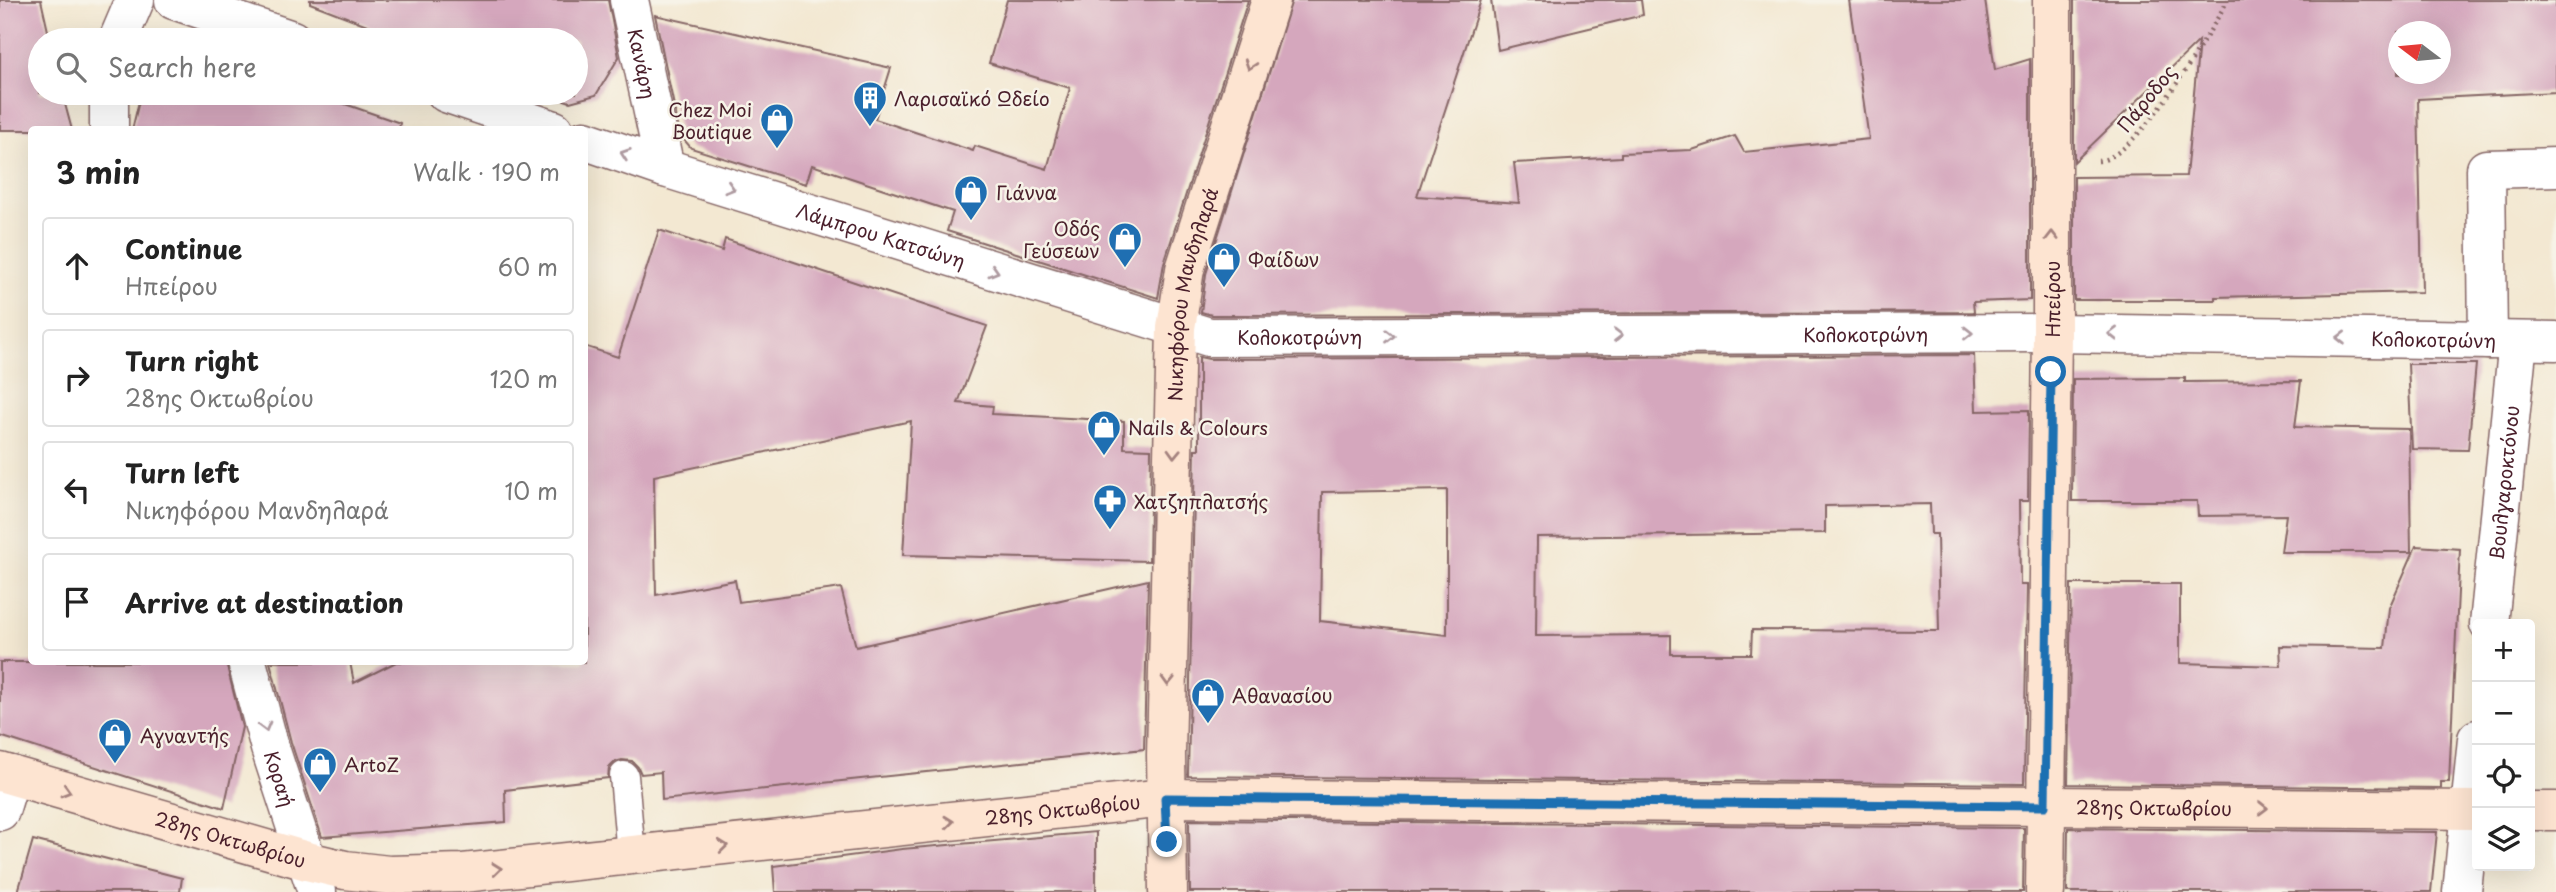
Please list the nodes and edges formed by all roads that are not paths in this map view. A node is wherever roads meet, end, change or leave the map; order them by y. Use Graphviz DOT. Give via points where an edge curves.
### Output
graph roads {
  1 [pos="135,0"];
  2 [pos="174,0"];
  3 [pos="629,0"];
  4 [pos="1271,0"];
  5 [pos="2052,0"];
  6 [pos="123,28"];
  7 [pos="257,28"];
  8 [pos="109,105"];
  9 [pos="481,105"];
  10 [pos="108,126"];
  11 [pos="542,126"];
  12 [pos="588,141"];
  13 [pos="665,167"];
  14 [pos="2556,167"];
  15 [pos="1176,328"];
  16 [pos="2052,333"];
  17 [pos="2503,340"];
  18 [pos="2556,341"];
  19 [pos="2489,619"];
  20 [pos="248,665"];
  21 [pos="2477,745"];
  22 [pos="6,774"];
  23 [pos="624,776"];
  24 [pos="1165,798"];
  25 [pos="2045,806"];
  26 [pos="2474,808"];
  27 [pos="2472,810"];
  28 [pos="0,811"];
  29 [pos="2535,811"];
  30 [pos="2556,811"];
  31 [pos="2472,824"];
  32 [pos="631,855"];
  33 [pos="312,877"];
  34 [pos="1168,892"];
  35 [pos="2045,892"];
  36 [pos="2462,892"];
  1 -- 6 [label="street"];
  2 -- 7 [label="street"];
  3 -- 13 [label="street, Κανάρη"];
  4 -- 15 [label="main road, Νικηφόρου Μανδηλαρά, one-way" via="1185,269"];
  16 -- 5 [label="main road, Ηπείρου, one-way"];
  8 -- 10 [label="street"];
  9 -- 11 [label="street"];
  13 -- 12 [label="street, Λάμπρου Κατσώνη, one-way"];
  13 -- 15 [label="street, Λάμπρου Κατσώνη, one-way"];
  14 -- 17 [label="street, Βουλγαροκτόνου" via="2486,169"];
  15 -- 16 [label="street, Κολοκοτρώνη, one-way" via="1209,337"];
  15 -- 24 [label="main road, Νικηφόρου Μανδηλαρά, one-way"];
  17 -- 16 [label="street, Κολοκοτρώνη, one-way"];
  16 -- 25 [label="main road, Ηπείρου"];
  17 -- 18 [label="street, Κολοκοτρώνη"];
  17 -- 19 [label="street, Βουλγαροκτόνου"];
  20 -- 33 [label="street, Κοραή, one-way"];
  21 -- 26 [label="street"];
  22 -- 28 [label="street"];
  22 -- 33 [label="main road, 28ης Οκτωβρίου, one-way"];
  23 -- 32 [label="lane"];
  24 -- 25 [label="main road, 28ης Οκτωβρίου"];
  32 -- 24 [label="main road, 28ης Οκτωβρίου, one-way"];
  24 -- 34 [label="main road, Νικηφόρου Μανδηλαρά"];
  25 -- 27 [label="main road, 28ης Οκτωβρίου, one-way"];
  25 -- 35 [label="main road, Ηπείρου"];
  29 -- 30 [label="main road"];
  31 -- 36 [label="street"];
  33 -- 32 [label="main road, 28ης Οκτωβρίου, one-way" via="345,870 463,873"];
}
